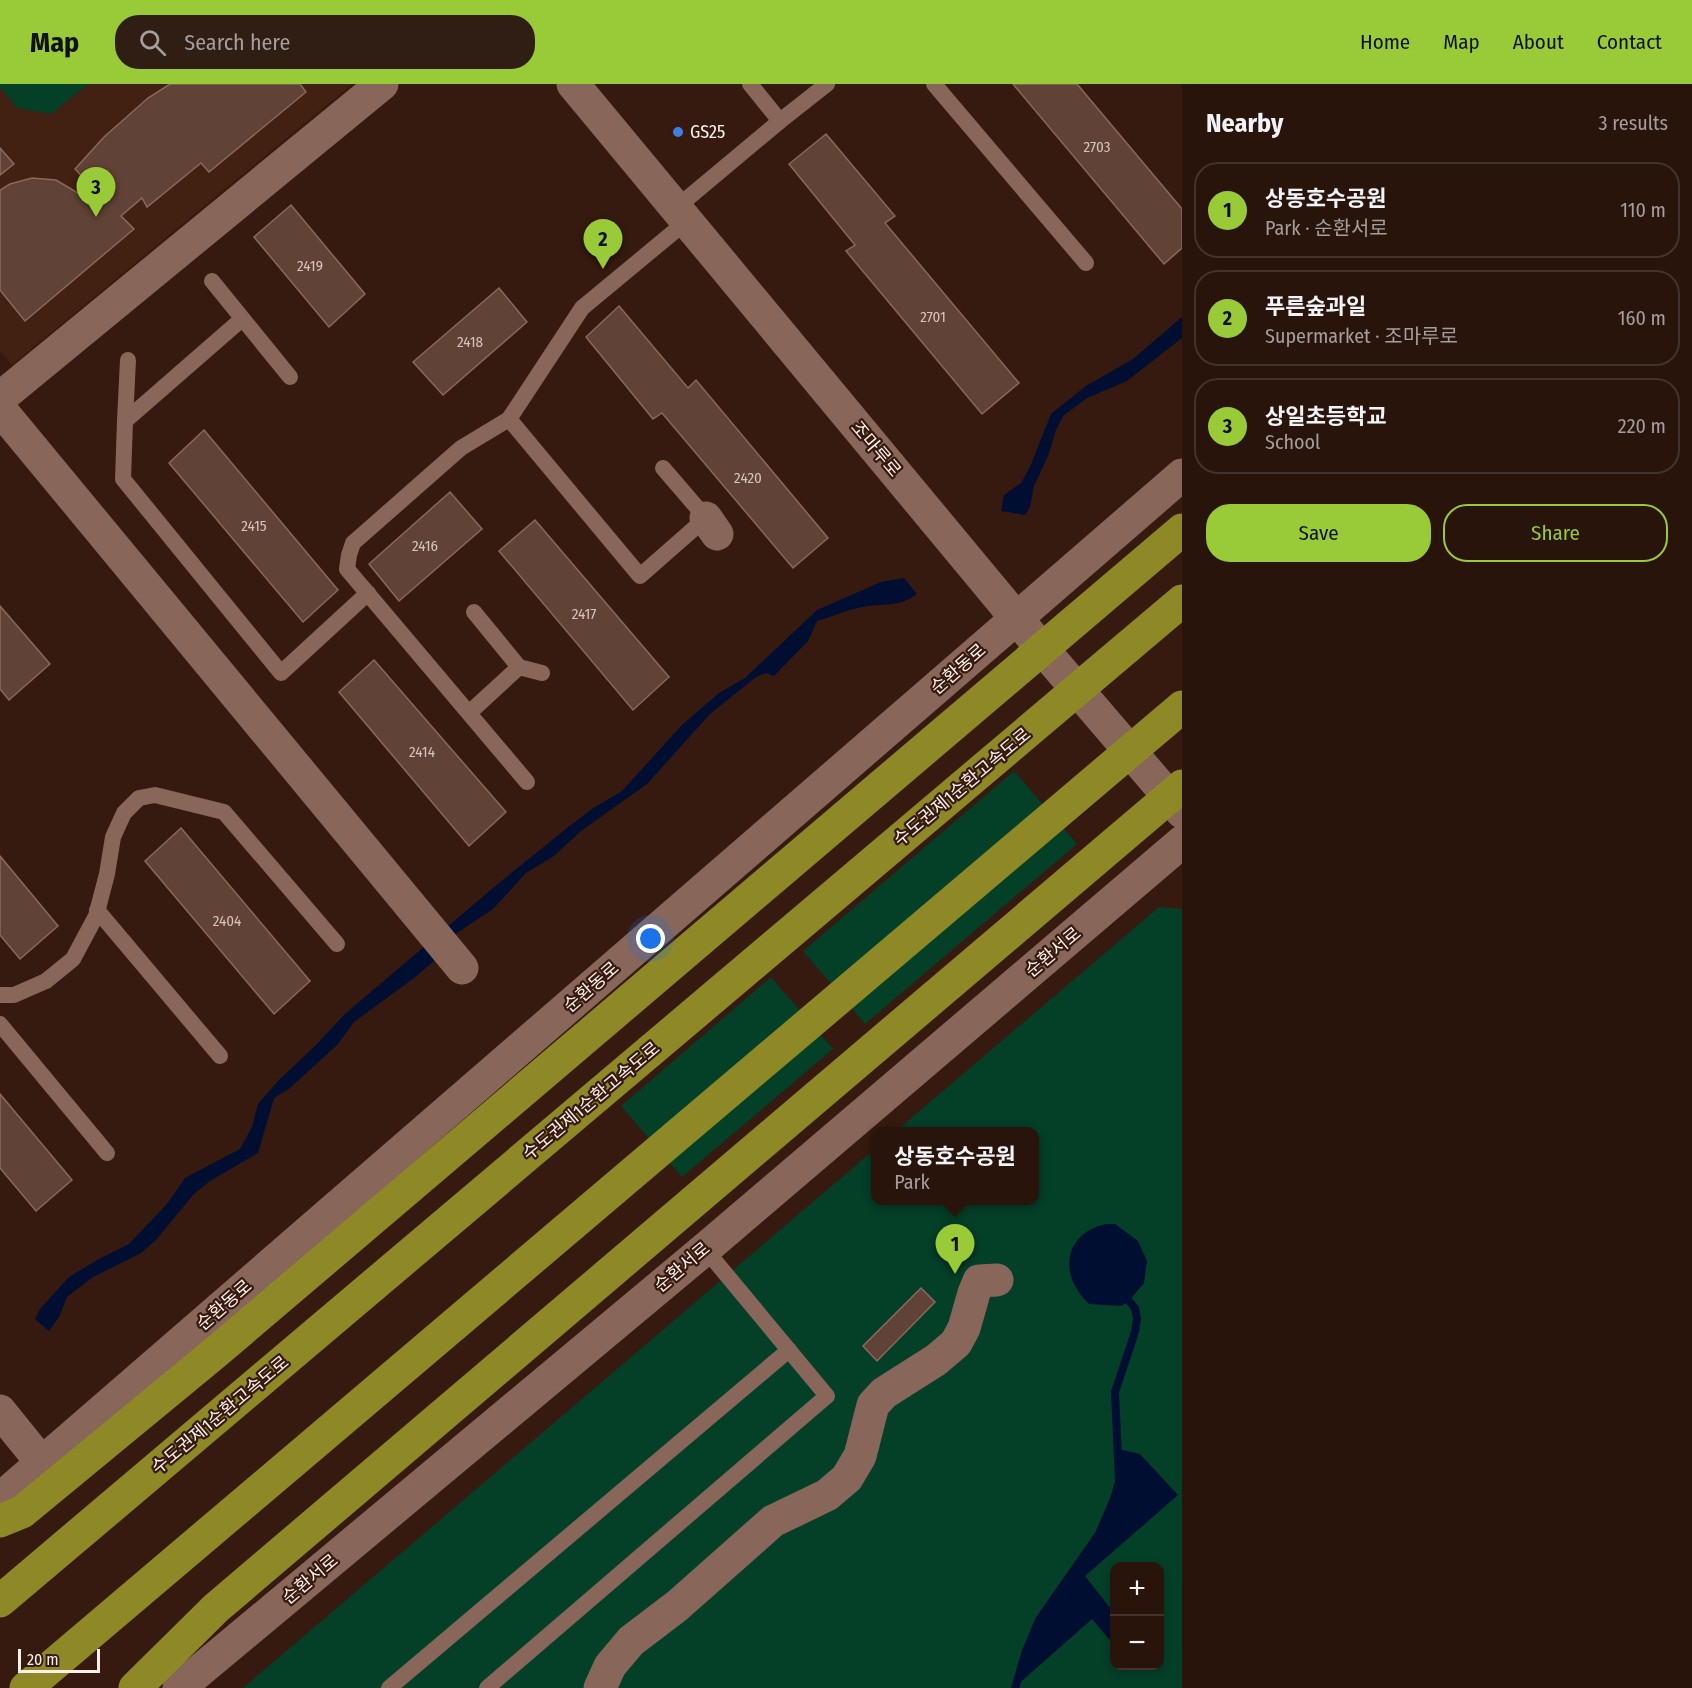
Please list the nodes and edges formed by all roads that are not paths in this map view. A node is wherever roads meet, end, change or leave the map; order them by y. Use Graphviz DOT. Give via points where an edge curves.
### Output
graph roads {
  1 [pos="382,84"];
  2 [pos="573,84"];
  3 [pos="750,84"];
  4 [pos="827,84"];
  5 [pos="934,84"];
  6 [pos="780,121"];
  7 [pos="681,215"];
  8 [pos="1086,263"];
  9 [pos="212,281"];
  10 [pos="242,319"];
  11 [pos="128,360"];
  12 [pos="290,377"];
  13 [pos="0,398"];
  14 [pos="0,409"];
  15 [pos="509,419"];
  16 [pos="125,421"];
  17 [pos="663,468"];
  18 [pos="1182,475"];
  19 [pos="1182,530"];
  20 [pos="368,593"];
  21 [pos="1182,601"];
  22 [pos="474,612"];
  23 [pos="1017,618"];
  24 [pos="519,667"];
  25 [pos="542,673"];
  26 [pos="1182,707"];
  27 [pos="469,713"];
  28 [pos="527,782"];
  29 [pos="1182,786"];
  30 [pos="1182,812"];
  31 [pos="1182,842"];
  32 [pos="97,910"];
  33 [pos="337,944"];
  34 [pos="462,968"];
  35 [pos="0,995"];
  36 [pos="0,1024"];
  37 [pos="220,1056"];
  38 [pos="107,1153"];
  39 [pos="705,1249"];
  40 [pos="997,1280"];
  41 [pos="789,1350"];
  42 [pos="0,1411"];
  43 [pos="42,1463"];
  44 [pos="0,1499"];
  45 [pos="0,1521"];
  46 [pos="0,1601"];
  47 [pos="26,1688"];
  48 [pos="135,1688"];
  49 [pos="179,1688"];
  50 [pos="389,1688"];
  51 [pos="487,1688"];
  52 [pos="600,1688"];
  1 -- 13 [label="street"];
  2 -- 7 [label="street, 조마루로"];
  3 -- 6 [label="lane"];
  4 -- 6 [label="lane"];
  5 -- 8 [label="lane"];
  6 -- 7 [label="lane"];
  7 -- 15 [label="lane" via="582,308"];
  7 -- 23 [label="street, 조마루로"];
  9 -- 10 [label="lane"];
  10 -- 12 [label="lane"];
  10 -- 16 [label="lane"];
  11 -- 16 [label="lane"];
  14 -- 34 [label="street"];
  15 -- 17 [label="lane" via="640,576 711,526"];
  15 -- 20 [label="lane" via="461,448 353,543 347,569"];
  16 -- 20 [label="lane" via="123,479 281,673"];
  18 -- 23 [label="street, 순환동로"];
  19 -- 45 [label="highway" via="216,1352 22,1512"];
  20 -- 27 [label="lane"];
  21 -- 46 [label="highway, 수도권제1순환고속도로"];
  22 -- 24 [label="lane"];
  23 -- 30 [label="street, 조마루로"];
  23 -- 43 [label="street, 순환동로"];
  24 -- 25 [label="lane"];
  24 -- 27 [label="lane"];
  26 -- 47 [label="highway"];
  27 -- 28 [label="lane"];
  29 -- 48 [label="highway" via="216,1608"];
  31 -- 39 [label="street, 순환서로"];
  32 -- 33 [label="lane" via="113,837 124,813 139,798 155,795 224,812"];
  32 -- 35 [label="lane" via="73,958 46,981 14,995"];
  32 -- 37 [label="lane"];
  36 -- 38 [label="lane"];
  39 -- 41 [label="lane"];
  39 -- 49 [label="street, 순환서로"];
  40 -- 52 [label="street" via="979,1281 956,1343 884,1393 873,1406 860,1456 847,1478 827,1495 773,1521 686,1599 631,1641 610,1666"];
  41 -- 50 [label="lane"];
  41 -- 51 [label="lane" via="827,1396"];
  42 -- 43 [label="street"];
  43 -- 44 [label="street, 순환동로"];
}
